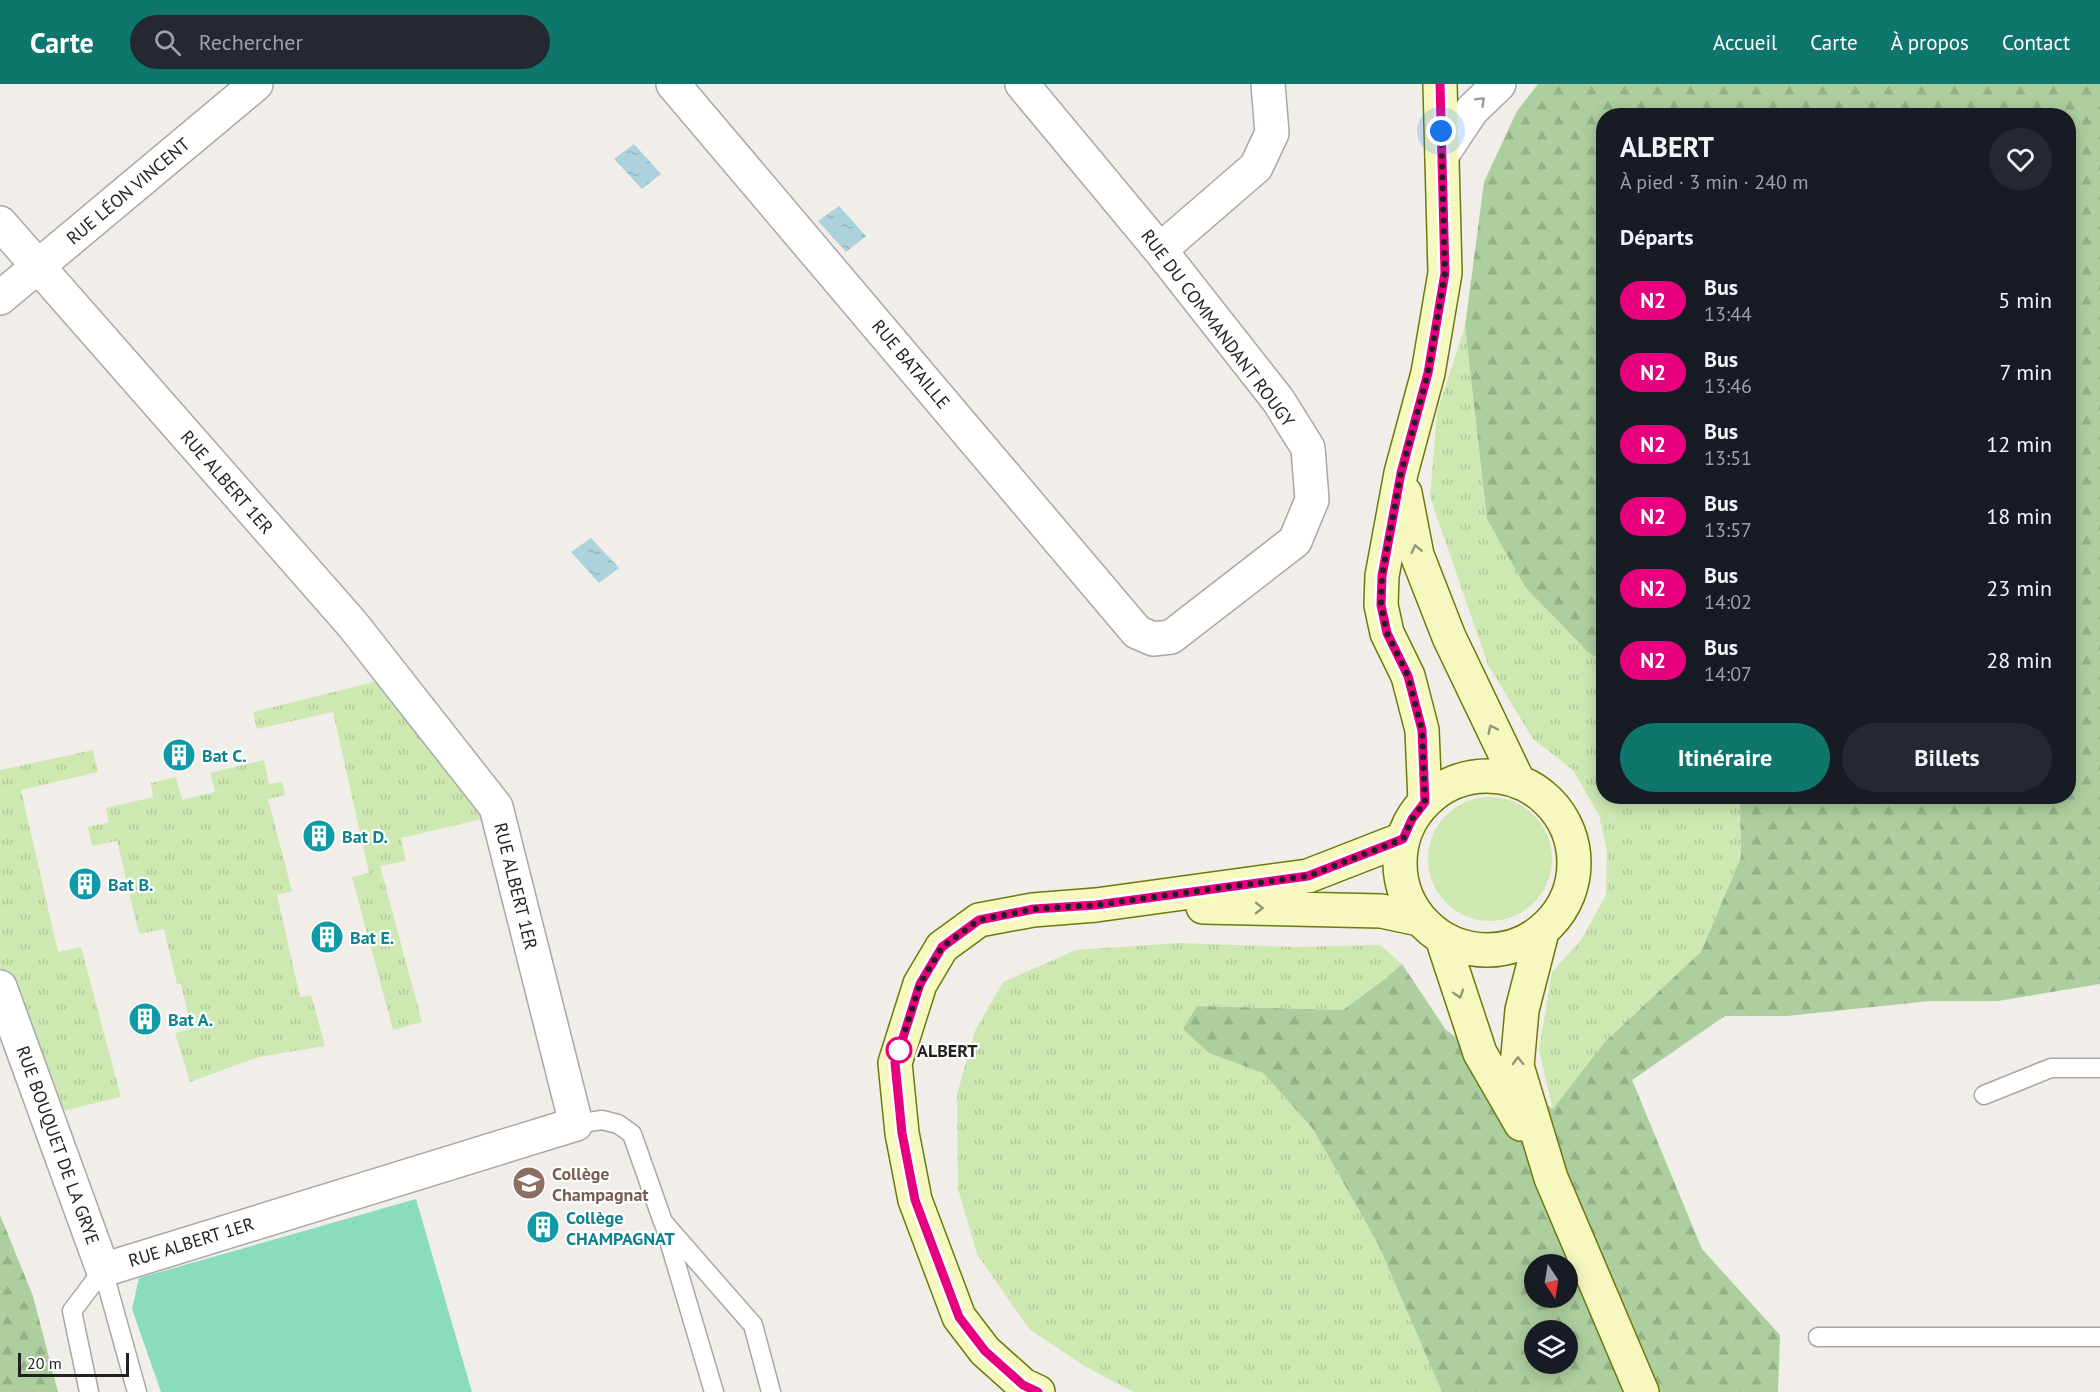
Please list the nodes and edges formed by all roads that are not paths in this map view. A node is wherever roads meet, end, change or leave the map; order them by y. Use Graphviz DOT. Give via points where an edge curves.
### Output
graph roads {
  1 [pos="256,84"];
  2 [pos="673,84"];
  3 [pos="1022,84"];
  4 [pos="1268,84"];
  5 [pos="1440,84"];
  6 [pos="1499,84"];
  7 [pos="1442,155"];
  8 [pos="0,223"];
  9 [pos="1160,250"];
  10 [pos="38,267"];
  11 [pos="0,298"];
  12 [pos="1401,473"];
  13 [pos="1154,639"];
  14 [pos="1518,781"];
  15 [pos="1425,802"];
  16 [pos="1403,839"];
  17 [pos="1096,905"];
  18 [pos="1430,929"];
  19 [pos="1542,932"];
  20 [pos="0,987"];
  21 [pos="2100,1068"];
  22 [pos="1984,1095"];
  23 [pos="576,1124"];
  24 [pos="1551,1178"];
  25 [pos="663,1222"];
  26 [pos="103,1270"];
  27 [pos="1818,1337"];
  28 [pos="2100,1337"];
  29 [pos="88,1392"];
  30 [pos="137,1392"];
  31 [pos="714,1392"];
  32 [pos="771,1392"];
  33 [pos="1038,1392"];
  34 [pos="1642,1392"];
  1 -- 10 [label="street, RUE LÉON VINCENT"];
  2 -- 13 [label="street, RUE BATAILLE" via="1137,632"];
  3 -- 9 [label="street, RUE DU COMMANDANT ROUGY"];
  4 -- 9 [label="street" via="1272,133 1256,167"];
  5 -- 7 [label="street"];
  7 -- 6 [label="street, one-way" via="1472,110"];
  7 -- 12 [label="street" via="1445,273 1428,373"];
  8 -- 10 [label="street, RUE ALBERT 1ER"];
  9 -- 13 [label="street, RUE DU COMMANDANT ROUGY" via="1278,400 1308,448 1312,500 1295,541 1171,637"];
  10 -- 11 [label="street, RUE LÉON VINCENT"];
  10 -- 23 [label="street, RUE ALBERT 1ER" via="353,625 496,807"];
  14 -- 12 [label="street, one-way" via="1449,637 1417,555"];
  12 -- 15 [label="street" via="1382,576 1381,605 1387,633 1408,676 1422,730"];
  14 -- 15 [label="street" via="1494,776 1469,778 1445,787"];
  14 -- 19 [label="street" via="1541,794 1560,813 1571,837 1575,863 1572,889 1560,913"];
  15 -- 16 [label="street"];
  16 -- 17 [label="street" via="1308,876"];
  16 -- 18 [label="street" via="1399,866 1405,894"];
  17 -- 18 [label="street, one-way" via="1380,911"];
  17 -- 33 [label="street" via="1034,909 979,920 942,947 920,984 895,1063 902,1133 915,1200 959,1317 985,1351 1023,1385"];
  18 -- 19 [label="street" via="1466,949 1493,951 1519,945"];
  18 -- 24 [label="street, one-way" via="1480,1053"];
  24 -- 19 [label="street, one-way" via="1517,1066 1522,1010"];
  20 -- 26 [label="street, RUE BOUQUET DE LA GRYE"];
  21 -- 22 [label="lane" via="2052,1068"];
  23 -- 25 [label="lane" via="602,1120 618,1124 632,1134"];
  23 -- 26 [label="street, RUE ALBERT 1ER"];
  24 -- 34 [label="street"];
  25 -- 31 [label="lane"];
  25 -- 32 [label="lane" via="753,1325"];
  26 -- 29 [label="lane" via="72,1311"];
  26 -- 30 [label="lane"];
  27 -- 28 [label="lane"];
}
